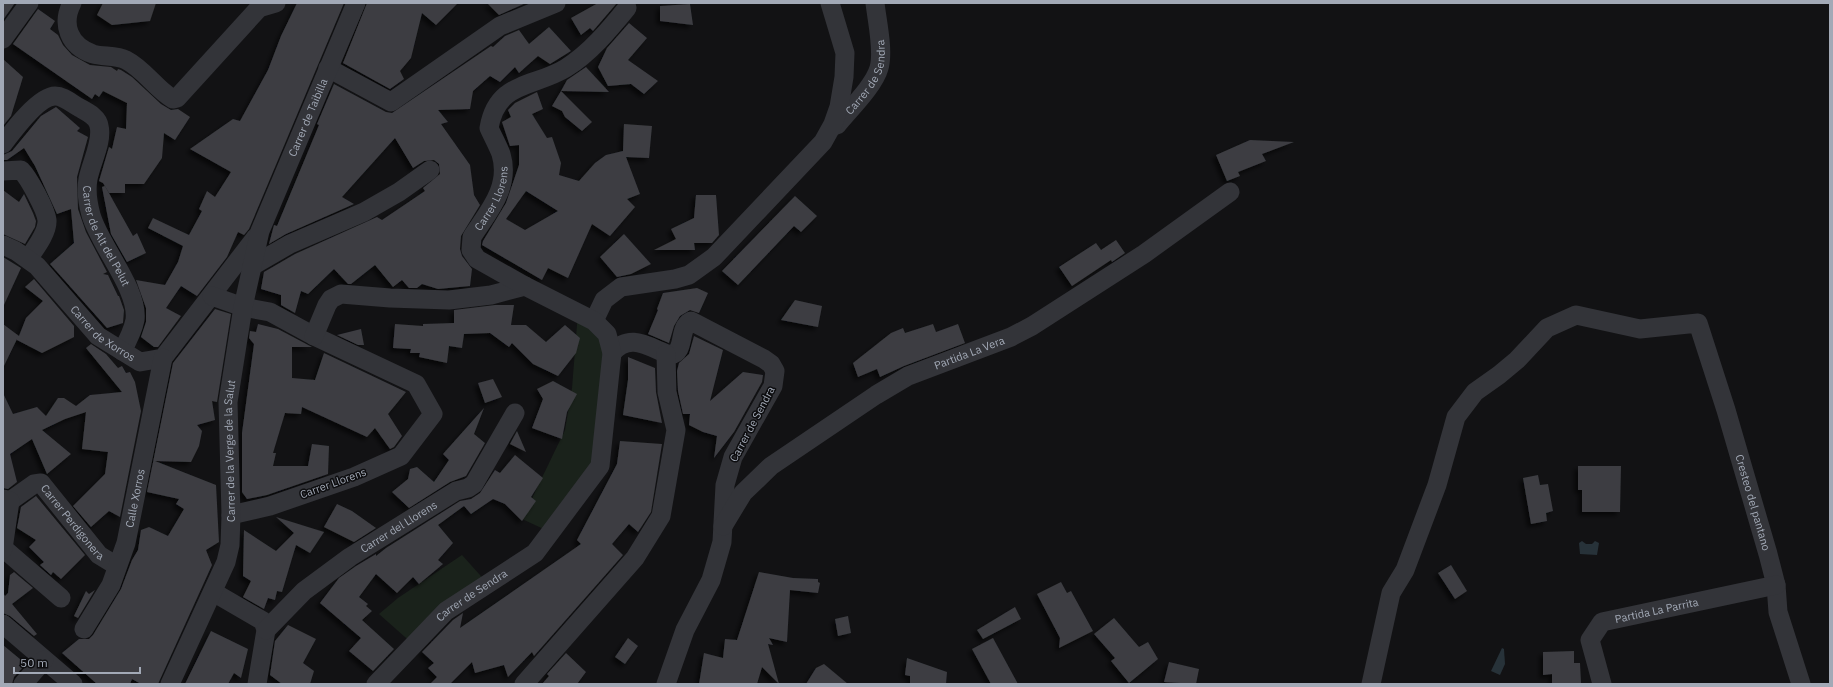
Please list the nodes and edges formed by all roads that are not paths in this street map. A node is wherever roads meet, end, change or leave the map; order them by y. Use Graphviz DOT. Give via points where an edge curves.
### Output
graph roads {
  1 [pos="29,3"];
  2 [pos="72,3"];
  3 [pos="276,3"];
  4 [pos="356,3"];
  5 [pos="556,3"];
  6 [pos="830,3"];
  7 [pos="875,3"];
  8 [pos="627,8"];
  9 [pos="3,39"];
  10 [pos="328,68"];
  11 [pos="824,142"];
  12 [pos="3,144"];
  13 [pos="430,170"];
  14 [pos="3,171"];
  15 [pos="1230,192"];
  16 [pos="260,231"];
  17 [pos="3,245"];
  18 [pos="28,259"];
  19 [pos="252,266"];
  20 [pos="525,286"];
  21 [pos="212,296"];
  22 [pos="243,307"];
  23 [pos="594,321"];
  24 [pos="314,336"];
  25 [pos="122,351"];
  26 [pos="612,353"];
  27 [pos="666,354"];
  28 [pos="163,358"];
  29 [pos="515,413"];
  30 [pos="6,500"];
  31 [pos="231,515"];
  32 [pos="723,526"];
  33 [pos="3,548"];
  34 [pos="117,566"];
  35 [pos="1776,585"];
  36 [pos="212,592"];
  37 [pos="61,598"];
  38 [pos="3,624"];
  39 [pos="84,629"];
  40 [pos="266,630"];
  41 [pos="44,660"];
  42 [pos="386,681"];
  43 [pos="23,684"];
  44 [pos="73,684"];
  45 [pos="170,684"];
  46 [pos="257,684"];
  47 [pos="524,684"];
  48 [pos="666,684"];
  49 [pos="1371,684"];
  50 [pos="1602,684"];
  51 [pos="1801,684"];
  1 -- 9 [label="street"];
  2 -- 3 [label="street" via="68,10 67,27 69,36 75,43 93,54 125,59 173,99 177,98 259,8"];
  4 -- 10 [label="street, Carrer de Taibilla"];
  5 -- 10 [label="street" via="500,26 391,102"];
  6 -- 11 [label="street, Carrer de Sendra" via="845,53 844,77 839,107"];
  7 -- 11 [label="street, Carrer de Sendra" via="880,49 879,68 872,82"];
  8 -- 20 [label="street, Carrer Llorens" via="582,56 566,68 512,91 496,106 491,119 489,128 501,155 503,183 499,195 472,237 471,250 477,259"];
  10 -- 16 [label="street, Carrer de Taibilla"];
  11 -- 23 [label="street, Carrer de Sendra" via="705,264 689,275 675,279 621,287 604,300"];
  12 -- 25 [label="street, Carrer de Alt del Pelut" via="24,118 54,96 62,97 94,117 99,124 100,135 88,179 88,197 95,226 134,304 135,321"];
  13 -- 19 [label="street" via="364,212 290,244"];
  14 -- 18 [label="street" via="21,170 29,178 47,220 45,231"];
  15 -- 32 [label="street, Partida La Vera" via="1144,254 1032,326 1011,337 908,376 876,395 771,466 743,493"];
  16 -- 19 [label="street, Carrer de la Verge de la Salut"];
  16 -- 21 [label="street"];
  17 -- 18 [label="street, Carrer de Xorros"];
  18 -- 25 [label="street, Carrer de Xorros" via="98,336"];
  19 -- 22 [label="street, Carrer de la Verge de la Salut"];
  20 -- 23 [label="street, Carrer de Sendra"];
  20 -- 24 [label="street" via="491,295 449,300 341,294 331,299 327,305"];
  21 -- 22 [label="street, Carrer Llorens"];
  21 -- 28 [label="street"];
  22 -- 24 [label="street, Carrer Llorens" via="270,312"];
  22 -- 31 [label="street, Carrer de la Verge de la Salut" via="228,402"];
  23 -- 26 [label="street, Carrer de Sendra" via="607,334"];
  24 -- 31 [label="street, Carrer Llorens" via="416,384 433,414 401,456 354,477 270,506"];
  25 -- 28 [label="street, Carrer de Xorros" via="140,362"];
  26 -- 27 [label="street" via="624,342 633,341"];
  26 -- 42 [label="street, Carrer de Sendra" via="600,466 535,554 446,611"];
  27 -- 32 [label="street, Carrer de Sendra" via="678,351 685,326 691,321 764,359 771,364 775,372 773,386 767,399 733,457 725,485"];
  27 -- 47 [label="street" via="667,392 676,430 661,516 635,558"];
  28 -- 34 [label="street, Calle Xorros" via="126,543"];
  29 -- 40 [label="street, Carrer del Llorens" via="474,484 456,491 350,557 304,591"];
  30 -- 33 [label="street, Carrer Perdigonera"];
  30 -- 34 [label="street, Carrer Perdigonera" via="34,484 41,483 99,555"];
  31 -- 36 [label="street, Carrer de la Verge de la Salut" via="228,556"];
  32 -- 48 [label="street, Carrer de Sendra" via="722,542 711,580 685,630"];
  33 -- 37 [label="street, Carrer Perdigonera"];
  34 -- 39 [label="street, Calle Xorros" via="111,585"];
  35 -- 49 [label="street, Cresteo del pantano" via="1698,322 1640,329 1576,315 1548,328 1517,360 1475,392 1456,417 1434,492 1405,570 1390,593"];
  35 -- 50 [label="street, Partida La Parrita" via="1602,622 1590,640"];
  35 -- 51 [label="street, Cresteo del pantano" via="1778,612"];
  36 -- 40 [label="street" via="255,615 263,621"];
  36 -- 45 [label="street, Carrer de la Verge de la Salut"];
  38 -- 41 [label="street"];
  40 -- 46 [label="street"];
  41 -- 43 [label="street"];
  41 -- 44 [label="street"];
}
